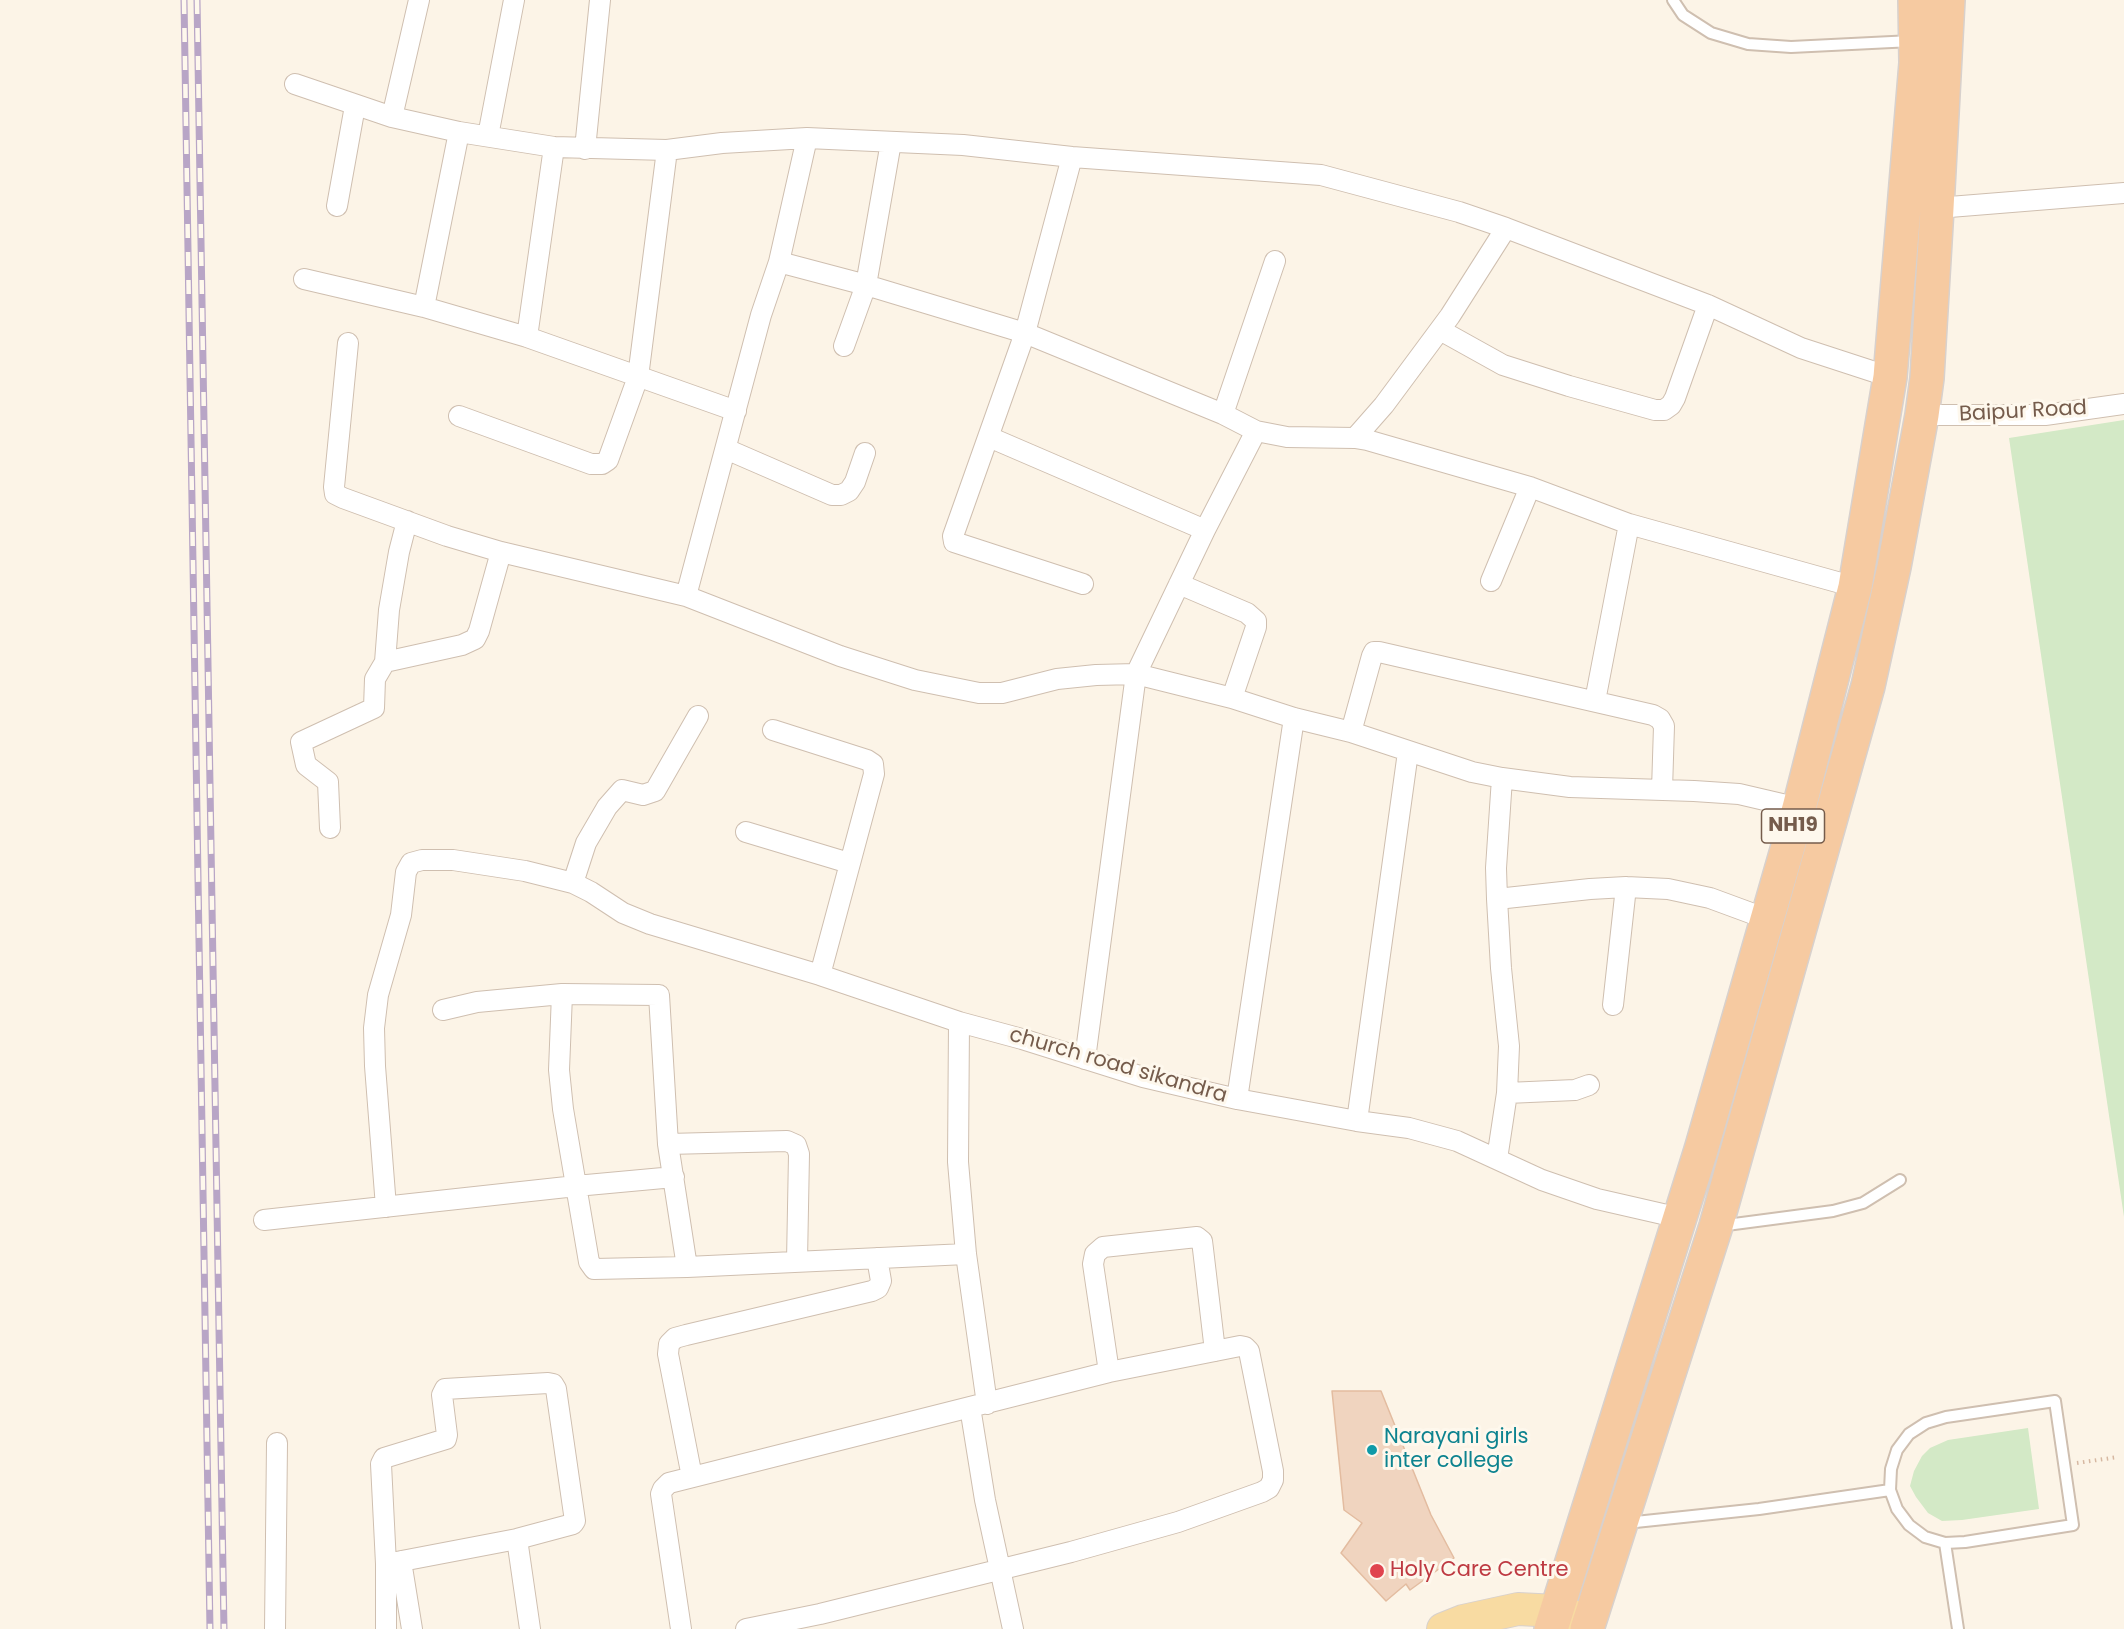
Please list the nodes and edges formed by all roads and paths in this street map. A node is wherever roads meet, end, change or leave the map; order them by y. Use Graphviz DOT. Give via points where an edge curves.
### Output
graph roads {
  1 [pos="419,0"];
  2 [pos="514,0"];
  3 [pos="600,0"];
  4 [pos="1673,0"];
  5 [pos="1915,0"];
  6 [pos="1948,0"];
  7 [pos="1915,41"];
  8 [pos="295,84"];
  9 [pos="355,106"];
  10 [pos="392,117"];
  11 [pos="459,132"];
  12 [pos="488,136"];
  13 [pos="807,138"];
  14 [pos="891,142"];
  15 [pos="554,147"];
  16 [pos="585,149"];
  17 [pos="667,150"];
  18 [pos="1072,157"];
  19 [pos="2124,193"];
  20 [pos="337,206"];
  21 [pos="1937,208"];
  22 [pos="1506,228"];
  23 [pos="1275,261"];
  24 [pos="779,262"];
  25 [pos="304,279"];
  26 [pos="866,285"];
  27 [pos="1708,305"];
  28 [pos="424,307"];
  29 [pos="1440,330"];
  30 [pos="1025,333"];
  31 [pos="527,338"];
  32 [pos="348,343"];
  33 [pos="844,346"];
  34 [pos="1890,376"];
  35 [pos="638,377"];
  36 [pos="2124,404"];
  37 [pos="736,411"];
  38 [pos="1223,414"];
  39 [pos="1922,415"];
  40 [pos="459,416"];
  41 [pos="1256,431"];
  42 [pos="989,437"];
  43 [pos="1355,438"];
  44 [pos="726,448"];
  45 [pos="865,453"];
  46 [pos="1530,487"];
  47 [pos="407,521"];
  48 [pos="1629,524"];
  49 [pos="1205,530"];
  50 [pos="501,552"];
  51 [pos="1491,581"];
  52 [pos="1083,584"];
  53 [pos="1179,584"];
  54 [pos="1856,587"];
  55 [pos="686,596"];
  56 [pos="385,662"];
  57 [pos="1136,674"];
  58 [pos="1232,698"];
  59 [pos="1595,701"];
  60 [pos="698,716"];
  61 [pos="1294,718"];
  62 [pos="773,730"];
  63 [pos="1351,732"];
  64 [pos="1408,752"];
  65 [pos="1502,778"];
  66 [pos="1662,790"];
  67 [pos="1798,808"];
  68 [pos="330,828"];
  69 [pos="746,832"];
  70 [pos="849,864"];
  71 [pos="573,883"];
  72 [pos="1626,887"];
  73 [pos="1497,899"];
  74 [pos="1767,919"];
  75 [pos="820,975"];
  76 [pos="562,994"];
  77 [pos="1613,1005"];
  78 [pos="443,1010"];
  79 [pos="959,1022"];
  80 [pos="1085,1059"];
  81 [pos="1589,1085"];
  82 [pos="1507,1093"];
  83 [pos="1237,1100"];
  84 [pos="1357,1121"];
  85 [pos="668,1144"];
  86 [pos="1497,1159"];
  87 [pos="674,1177"];
  88 [pos="1900,1179"];
  89 [pos="576,1186"];
  90 [pos="386,1207"];
  91 [pos="1680,1218"];
  92 [pos="264,1220"];
  93 [pos="1716,1227"];
  94 [pos="966,1254"];
  95 [pos="877,1258"];
  96 [pos="796,1262"];
  97 [pos="687,1267"];
  98 [pos="1215,1351"];
  99 [pos="1109,1372"];
  100 [pos="978,1406"];
  101 [pos="277,1443"];
  102 [pos="2118,1457"];
  103 [pos="2064,1464"];
  104 [pos="692,1477"];
  105 [pos="1890,1490"];
  106 [pos="1621,1524"];
  107 [pos="517,1539"];
  108 [pos="1944,1543"];
  109 [pos="393,1563"];
  110 [pos="1000,1569"];
  111 [pos="1554,1620"];
  112 [pos="822,1622"];
  113 [pos="1588,1625"];
  114 [pos="275,1629"];
  115 [pos="386,1629"];
  116 [pos="412,1629"];
  117 [pos="530,1629"];
  118 [pos="681,1629"];
  119 [pos="746,1629"];
  120 [pos="1013,1629"];
  121 [pos="1443,1629"];
  122 [pos="1958,1629"];
  1 -- 10 [label="street"];
  2 -- 12 [label="street"];
  3 -- 16 [label="street"];
  4 -- 7 [label="lane" via="1683,15 1711,33 1748,44"];
  5 -- 7 [label="highway, NH19"];
  6 -- 21 [label="highway, NH19"];
  7 -- 34 [label="highway, NH19"];
  8 -- 9 [label="street"];
  9 -- 10 [label="street"];
  9 -- 20 [label="street"];
  10 -- 11 [label="street"];
  11 -- 12 [label="street"];
  11 -- 28 [label="street"];
  12 -- 15 [label="street"];
  13 -- 14 [label="street"];
  13 -- 17 [label="street"];
  13 -- 24 [label="street"];
  14 -- 18 [label="street"];
  14 -- 26 [label="street"];
  15 -- 16 [label="street"];
  15 -- 31 [label="street"];
  16 -- 17 [label="street"];
  17 -- 35 [label="street"];
  18 -- 22 [label="street" via="1321,175"];
  18 -- 30 [label="street"];
  19 -- 21 [label="street"];
  21 -- 39 [label="highway, NH19"];
  22 -- 27 [label="street"];
  22 -- 29 [label="street"];
  23 -- 38 [label="street"];
  24 -- 26 [label="street"];
  24 -- 37 [label="street"];
  25 -- 28 [label="street"];
  26 -- 30 [label="street"];
  26 -- 33 [label="street"];
  27 -- 29 [label="street" via="1675,398 1664,410 1503,365"];
  27 -- 34 [label="street" via="1801,348"];
  28 -- 31 [label="street"];
  29 -- 43 [label="street"];
  30 -- 38 [label="street"];
  30 -- 42 [label="street"];
  31 -- 35 [label="street"];
  32 -- 47 [label="street" via="335,494"];
  34 -- 54 [label="highway, NH19"];
  35 -- 37 [label="street"];
  35 -- 40 [label="street" via="608,460 596,465"];
  36 -- 39 [label="street, Baipur Road" via="2045,415"];
  37 -- 44 [label="street"];
  38 -- 41 [label="street"];
  39 -- 93 [label="highway, NH19" via="1868,686"];
  41 -- 43 [label="street" via="1287,437"];
  41 -- 49 [label="street"];
  42 -- 49 [label="street"];
  42 -- 52 [label="street" via="954,542"];
  43 -- 46 [label="street"];
  44 -- 45 [label="street" via="832,495 849,491"];
  44 -- 55 [label="street"];
  46 -- 48 [label="street"];
  46 -- 51 [label="street"];
  47 -- 50 [label="street"];
  47 -- 56 [label="street" via="389,610"];
  48 -- 54 [label="street"];
  48 -- 59 [label="street"];
  49 -- 53 [label="street"];
  50 -- 55 [label="street"];
  50 -- 56 [label="street" via="475,639"];
  53 -- 57 [label="street"];
  53 -- 58 [label="street" via="1247,613 1256,621"];
  54 -- 67 [label="highway, NH19"];
  55 -- 57 [label="street" via="840,656 915,680 979,693 1002,693 1058,679"];
  56 -- 68 [label="street" via="375,678 374,708 301,742 306,765 328,782"];
  57 -- 58 [label="street"];
  57 -- 80 [label="street"];
  58 -- 61 [label="street"];
  59 -- 63 [label="street" via="1376,652"];
  59 -- 66 [label="street" via="1660,719 1664,726"];
  60 -- 71 [label="street" via="655,790 643,795 622,790 607,807 586,843"];
  61 -- 63 [label="street"];
  61 -- 83 [label="street"];
  62 -- 70 [label="street" via="873,764 874,774"];
  63 -- 64 [label="street"];
  64 -- 65 [label="street"];
  64 -- 84 [label="street"];
  65 -- 66 [label="street" via="1570,787"];
  65 -- 73 [label="street"];
  66 -- 67 [label="street" via="1738,794"];
  67 -- 74 [label="highway, NH19"];
  69 -- 70 [label="street"];
  70 -- 75 [label="street"];
  71 -- 75 [label="street, church road sikandra" via="650,924"];
  71 -- 90 [label="street, church road sikandra" via="453,860 411,863 378,995 374,1028"];
  72 -- 73 [label="street"];
  72 -- 74 [label="street" via="1668,889 1710,898"];
  72 -- 77 [label="street"];
  73 -- 82 [label="street" via="1509,1046"];
  74 -- 91 [label="highway, NH19"];
  75 -- 79 [label="street, church road sikandra"];
  76 -- 78 [label="street" via="477,1002"];
  76 -- 85 [label="street" via="659,995"];
  76 -- 89 [label="street" via="559,1070"];
  79 -- 80 [label="street, church road sikandra"];
  79 -- 94 [label="street" via="958,1162"];
  80 -- 83 [label="street, church road sikandra"];
  81 -- 82 [label="street" via="1575,1090"];
  82 -- 86 [label="street"];
  83 -- 84 [label="street, church road sikandra"];
  84 -- 86 [label="street, church road sikandra" via="1409,1128 1457,1141"];
  85 -- 87 [label="street"];
  85 -- 96 [label="street" via="787,1141 796,1145"];
  86 -- 91 [label="street, church road sikandra" via="1597,1199"];
  87 -- 89 [label="street"];
  87 -- 97 [label="street"];
  88 -- 93 [label="lane" via="1863,1203 1833,1211"];
  89 -- 90 [label="street"];
  89 -- 97 [label="street" via="589,1262 594,1269"];
  90 -- 92 [label="street"];
  91 -- 111 [label="highway, NH19"];
  93 -- 106 [label="highway, NH19"];
  94 -- 95 [label="street"];
  94 -- 100 [label="street"];
  95 -- 96 [label="street"];
  95 -- 104 [label="street" via="881,1281 872,1291 686,1335 669,1344"];
  96 -- 97 [label="street"];
  98 -- 99 [label="street"];
  98 -- 99 [label="street" via="1202,1241 1197,1237 1103,1247 1095,1254 1093,1264"];
  98 -- 110 [label="street" via="1240,1346 1249,1351 1273,1471 1274,1480 1269,1488 1178,1522"];
  99 -- 100 [label="street"];
  100 -- 104 [label="street"];
  100 -- 110 [label="street" via="985,1500"];
  101 -- 114 [label="street"];
  102 -- 103 [label="path"];
  103 -- 105 [label="lane" via="2055,1401 1946,1417 1909,1434 1897,1450"];
  103 -- 108 [label="lane" via="2073,1525"];
  104 -- 118 [label="street" via="669,1483 662,1494"];
  105 -- 106 [label="lane"];
  105 -- 108 [label="lane" via="1909,1525 1925,1537"];
  106 -- 113 [label="highway, NH19"];
  107 -- 109 [label="street"];
  107 -- 109 [label="street" via="570,1526 575,1521 556,1389 548,1383 448,1388 442,1395 446,1439 388,1455 381,1464"];
  107 -- 117 [label="street"];
  108 -- 122 [label="lane"];
  109 -- 115 [label="street"];
  109 -- 116 [label="street"];
  110 -- 112 [label="street"];
  110 -- 120 [label="street"];
  111 -- 113 [label="main road"];
  111 -- 121 [label="main road" via="1518,1609"];
  112 -- 119 [label="street"];
}
